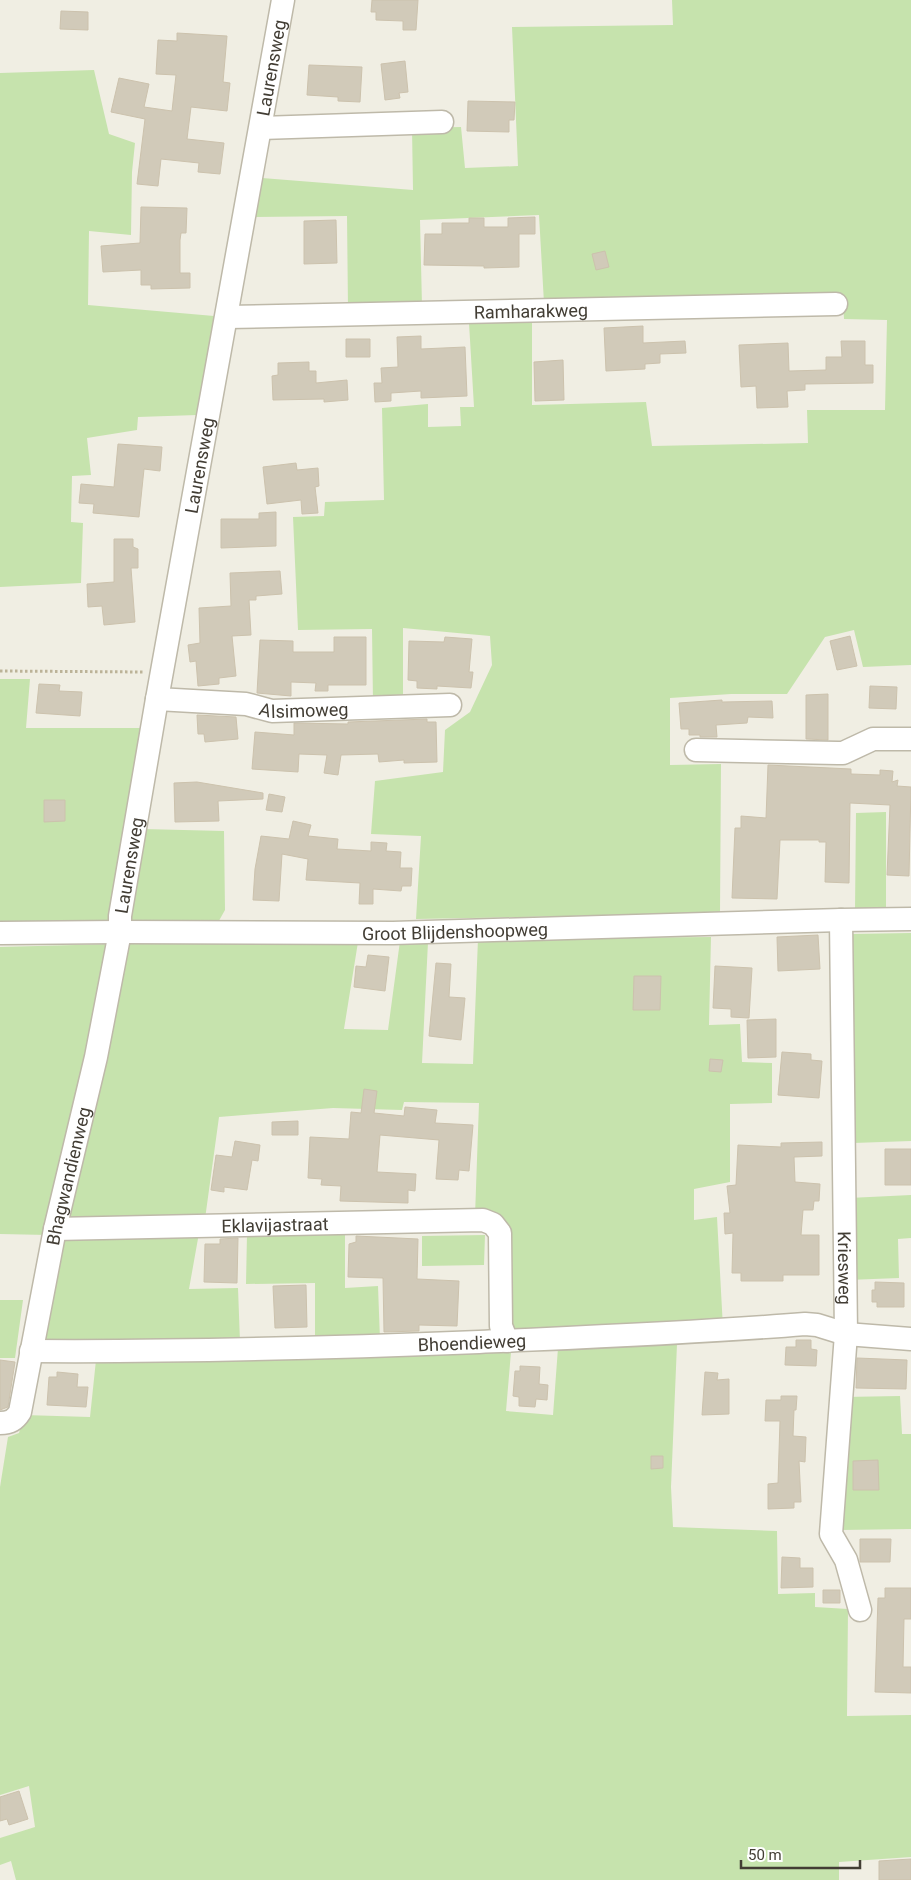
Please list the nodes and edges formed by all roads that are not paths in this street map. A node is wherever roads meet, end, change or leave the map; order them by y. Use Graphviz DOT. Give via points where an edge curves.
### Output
graph roads {
  1 [pos="283,0"];
  2 [pos="442,122"];
  3 [pos="261,128"];
  4 [pos="836,304"];
  5 [pos="227,317"];
  6 [pos="159,688"];
  7 [pos="450,705"];
  8 [pos="911,739"];
  9 [pos="696,750"];
  10 [pos="841,920"];
  11 [pos="911,920"];
  12 [pos="120,932"];
  13 [pos="0,933"];
  14 [pos="55,1228"];
  15 [pos="846,1334"];
  16 [pos="911,1339"];
  17 [pos="507,1341"];
  18 [pos="31,1351"];
  19 [pos="8,1421"];
  20 [pos="860,1610"];
  1 -- 3 [label="street, Laurensweg"];
  2 -- 3 [label="street"];
  3 -- 5 [label="street, Laurensweg"];
  4 -- 5 [label="street, Ramharakweg"];
  5 -- 6 [label="street, Laurensweg"];
  6 -- 7 [label="street, Alsimoweg" via="272,711"];
  6 -- 12 [label="street, Laurensweg" via="120,916"];
  8 -- 9 [label="street" via="873,739 843,753"];
  10 -- 11 [label="street, Groot Blijdenshoopweg"];
  10 -- 12 [label="street, Groot Blijdenshoopweg" via="393,933"];
  10 -- 15 [label="street, Kriesweg"];
  12 -- 13 [label="street, Groot Blijdenshoopweg"];
  12 -- 14 [label="street, Bhagwandienweg" via="96,1057"];
  14 -- 17 [label="street, Eklavijastraat" via="483,1220 493,1224 500,1233 500,1326"];
  14 -- 18 [label="street, Bhagwandienweg"];
  15 -- 16 [label="street, Bhoendieweg"];
  15 -- 17 [label="street, Bhoendieweg" via="805,1324"];
  15 -- 20 [label="street, Kriesweg" via="831,1534 846,1560"];
  17 -- 18 [label="street, Bhoendieweg" via="157,1352"];
  18 -- 19 [label="street, Bhagwandienweg" via="20,1412"];
}
